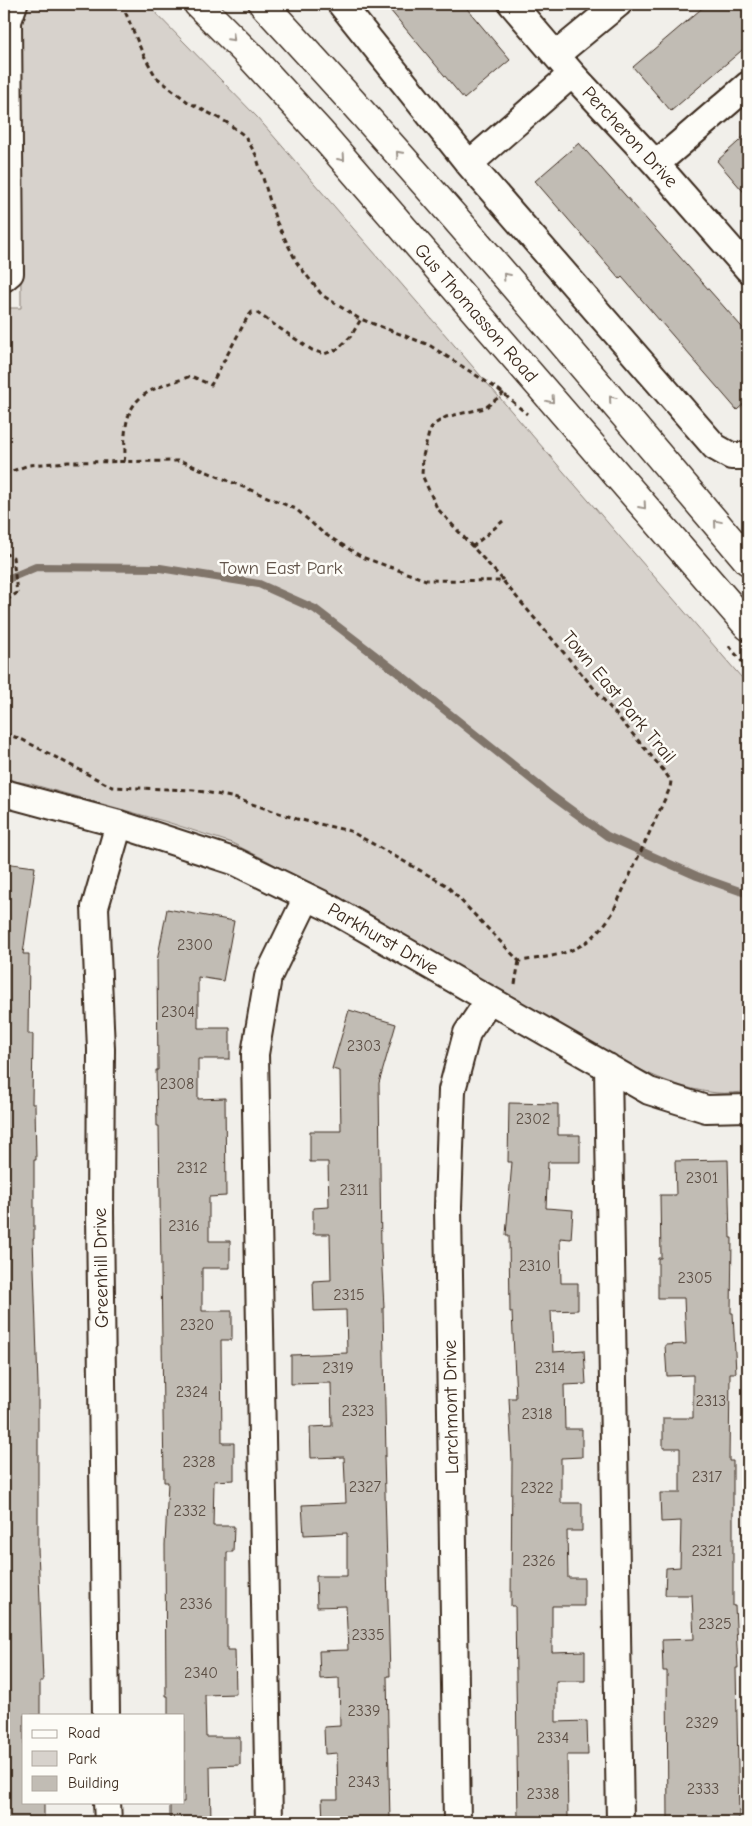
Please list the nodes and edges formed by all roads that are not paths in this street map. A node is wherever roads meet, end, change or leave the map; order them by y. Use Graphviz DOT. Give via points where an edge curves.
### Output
graph roads {
  1 [pos="14,4"];
  2 [pos="198,4"];
  3 [pos="263,4"];
  4 [pos="341,4"];
  5 [pos="512,4"];
  6 [pos="618,4"];
  7 [pos="564,65"];
  8 [pos="748,85"];
  9 [pos="470,164"];
  10 [pos="656,164"];
  11 [pos="748,269"];
  12 [pos="4,278"];
  13 [pos="748,456"];
  14 [pos="748,561"];
  15 [pos="748,626"];
  16 [pos="4,793"];
  17 [pos="119,824"];
  18 [pos="307,897"];
  19 [pos="489,1000"];
  20 [pos="608,1067"];
  21 [pos="748,1108"];
  22 [pos="106,1714"];
  23 [pos="107,1804"];
  24 [pos="108,1822"];
  25 [pos="269,1822"];
  26 [pos="457,1822"];
  27 [pos="620,1822"];
  1 -- 12 [label="street" via="8,21 10,273"];
  2 -- 15 [label="main road, Gus Thomasson Road, one-way" via="319,131"];
  14 -- 3 [label="main road, one-way" via="434,194"];
  4 -- 9 [label="street"];
  5 -- 7 [label="street, Percheron Drive"];
  6 -- 7 [label="street"];
  7 -- 9 [label="street"];
  7 -- 10 [label="street, Percheron Drive"];
  8 -- 10 [label="street"];
  9 -- 13 [label="street" via="715,447 731,456"];
  10 -- 11 [label="street, Percheron Drive"];
  16 -- 17 [label="street, Parkhurst Drive"];
  17 -- 18 [label="street, Parkhurst Drive" via="236,862"];
  17 -- 22 [label="street, Greenhill Drive" via="95,907 101,1049"];
  18 -- 19 [label="street, Parkhurst Drive"];
  18 -- 25 [label="street" via="268,977 255,1054"];
  19 -- 20 [label="street, Parkhurst Drive"];
  19 -- 26 [label="street, Larchmont Drive" via="467,1033 452,1090 448,1207"];
  20 -- 21 [label="street, Parkhurst Drive" via="649,1091 706,1110"];
  20 -- 27 [label="street"];
  23 -- 24 [label="street"];
}
